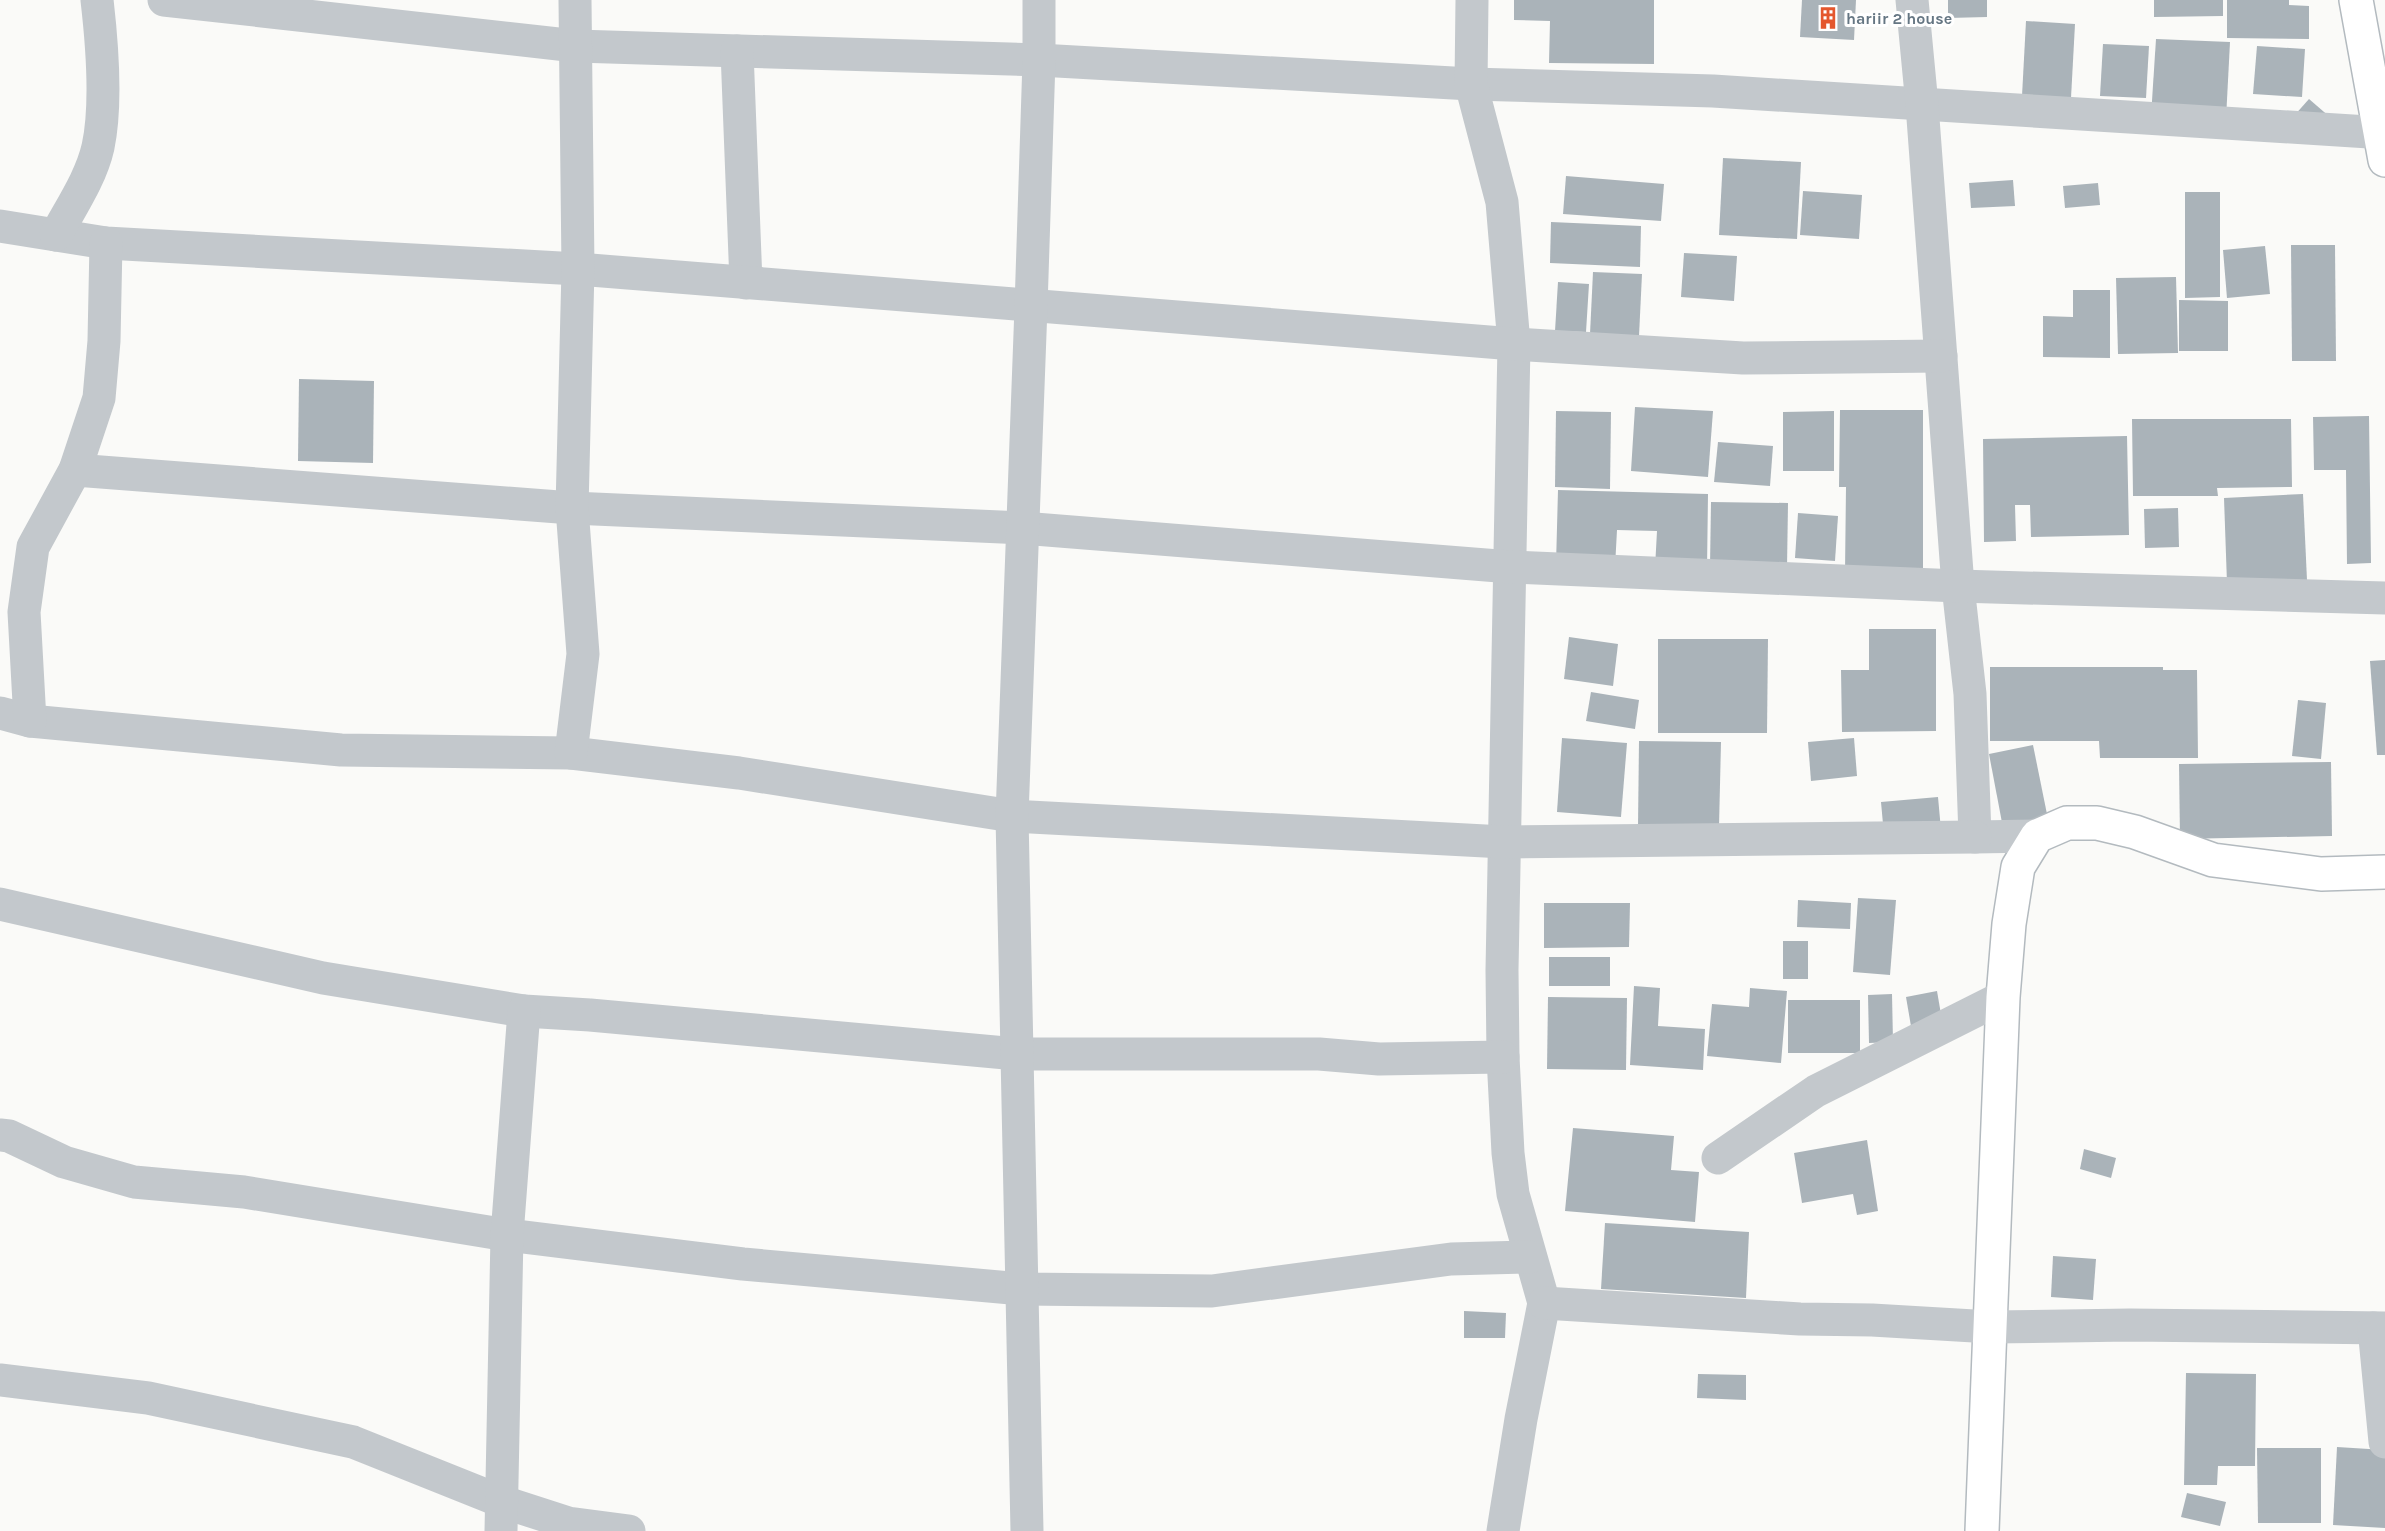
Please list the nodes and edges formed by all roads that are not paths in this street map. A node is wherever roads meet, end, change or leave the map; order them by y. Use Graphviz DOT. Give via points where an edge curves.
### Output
graph roads {
  1 [pos="97,0"];
  2 [pos="164,0"];
  3 [pos="575,0"];
  4 [pos="1039,0"];
  5 [pos="1472,0"];
  6 [pos="1912,0"];
  7 [pos="2356,0"];
  8 [pos="576,46"];
  9 [pos="737,51"];
  10 [pos="1039,60"];
  11 [pos="1471,84"];
  12 [pos="1922,105"];
  13 [pos="2383,142"];
  14 [pos="0,226"];
  15 [pos="56,235"];
  16 [pos="106,243"];
  17 [pos="578,269"];
  18 [pos="746,283"];
  19 [pos="1031,307"];
  20 [pos="1514,345"];
  21 [pos="1941,356"];
  22 [pos="75,470"];
  23 [pos="572,508"];
  24 [pos="1022,528"];
  25 [pos="1511,567"];
  26 [pos="1958,586"];
  27 [pos="2385,598"];
  28 [pos="15,717"];
  29 [pos="571,753"];
  30 [pos="1012,816"];
  31 [pos="2037,836"];
  32 [pos="1975,837"];
  33 [pos="1504,842"];
  34 [pos="2385,872"];
  35 [pos="0,904"];
  36 [pos="2003,997"];
  37 [pos="524,1011"];
  38 [pos="1017,1054"];
  39 [pos="1503,1057"];
  40 [pos="0,1135"];
  41 [pos="1718,1158"];
  42 [pos="507,1235"];
  43 [pos="1530,1257"];
  44 [pos="1022,1289"];
  45 [pos="1544,1304"];
  46 [pos="1991,1327"];
  47 [pos="2379,1328"];
  48 [pos="0,1380"];
  49 [pos="2385,1442"];
  50 [pos="502,1517"];
  51 [pos="629,1531"];
  52 [pos="1027,1531"];
  53 [pos="1498,1531"];
  54 [pos="1503,1531"];
  55 [pos="1982,1531"];
  1 -- 15 [label="street" via="101,117 97,149"];
  2 -- 8 [label="street"];
  3 -- 8 [label="street"];
  4 -- 10 [label="street"];
  5 -- 11 [label="street"];
  6 -- 12 [label="street"];
  7 -- 13 [label="street"];
  8 -- 9 [label="street"];
  8 -- 17 [label="street"];
  9 -- 10 [label="street"];
  9 -- 18 [label="street"];
  10 -- 11 [label="street"];
  10 -- 19 [label="street"];
  11 -- 12 [label="street" via="1713,91"];
  11 -- 20 [label="street" via="1502,202"];
  12 -- 13 [label="street"];
  12 -- 21 [label="street"];
  14 -- 15 [label="street"];
  15 -- 16 [label="street"];
  16 -- 17 [label="street"];
  16 -- 22 [label="street" via="99,398"];
  17 -- 18 [label="street"];
  17 -- 23 [label="street"];
  18 -- 19 [label="street"];
  19 -- 20 [label="street"];
  19 -- 24 [label="street"];
  20 -- 21 [label="street" via="1743,358"];
  20 -- 25 [label="street"];
  21 -- 26 [label="street"];
  22 -- 23 [label="street"];
  22 -- 28 [label="street" via="33,547"];
  23 -- 24 [label="street"];
  23 -- 29 [label="street" via="583,654"];
  24 -- 25 [label="street"];
  24 -- 30 [label="street"];
  25 -- 26 [label="street"];
  25 -- 33 [label="street"];
  26 -- 27 [label="street"];
  26 -- 32 [label="street" via="1970,694"];
  28 -- 29 [label="street" via="341,750"];
  29 -- 30 [label="street" via="739,773"];
  30 -- 33 [label="street"];
  30 -- 38 [label="street"];
  31 -- 32 [label="street"];
  31 -- 34 [label="street" via="2067,823 2097,823 2213,860 2321,874"];
  31 -- 36 [label="street" via="2019,867"];
  32 -- 33 [label="street"];
  33 -- 39 [label="street"];
  35 -- 37 [label="street" via="323,978"];
  36 -- 41 [label="street" via="1816,1090"];
  36 -- 46 [label="street"];
  37 -- 38 [label="street"];
  37 -- 42 [label="street"];
  38 -- 39 [label="street"];
  38 -- 44 [label="street"];
  39 -- 43 [label="street" via="1513,1194"];
  40 -- 42 [label="street" via="64,1162 134,1182 244,1192"];
  42 -- 44 [label="street" via="743,1264"];
  42 -- 50 [label="street"];
  43 -- 44 [label="street" via="1451,1259 1212,1291"];
  43 -- 45 [label="street"];
  44 -- 52 [label="street"];
  45 -- 46 [label="street"];
  45 -- 54 [label="street"];
  46 -- 47 [label="street"];
  46 -- 55 [label="street"];
  47 -- 49 [label="street"];
  48 -- 50 [label="street" via="148,1398 353,1442"];
  50 -- 51 [label="street"];
  53 -- 54 [label="street"];
}
